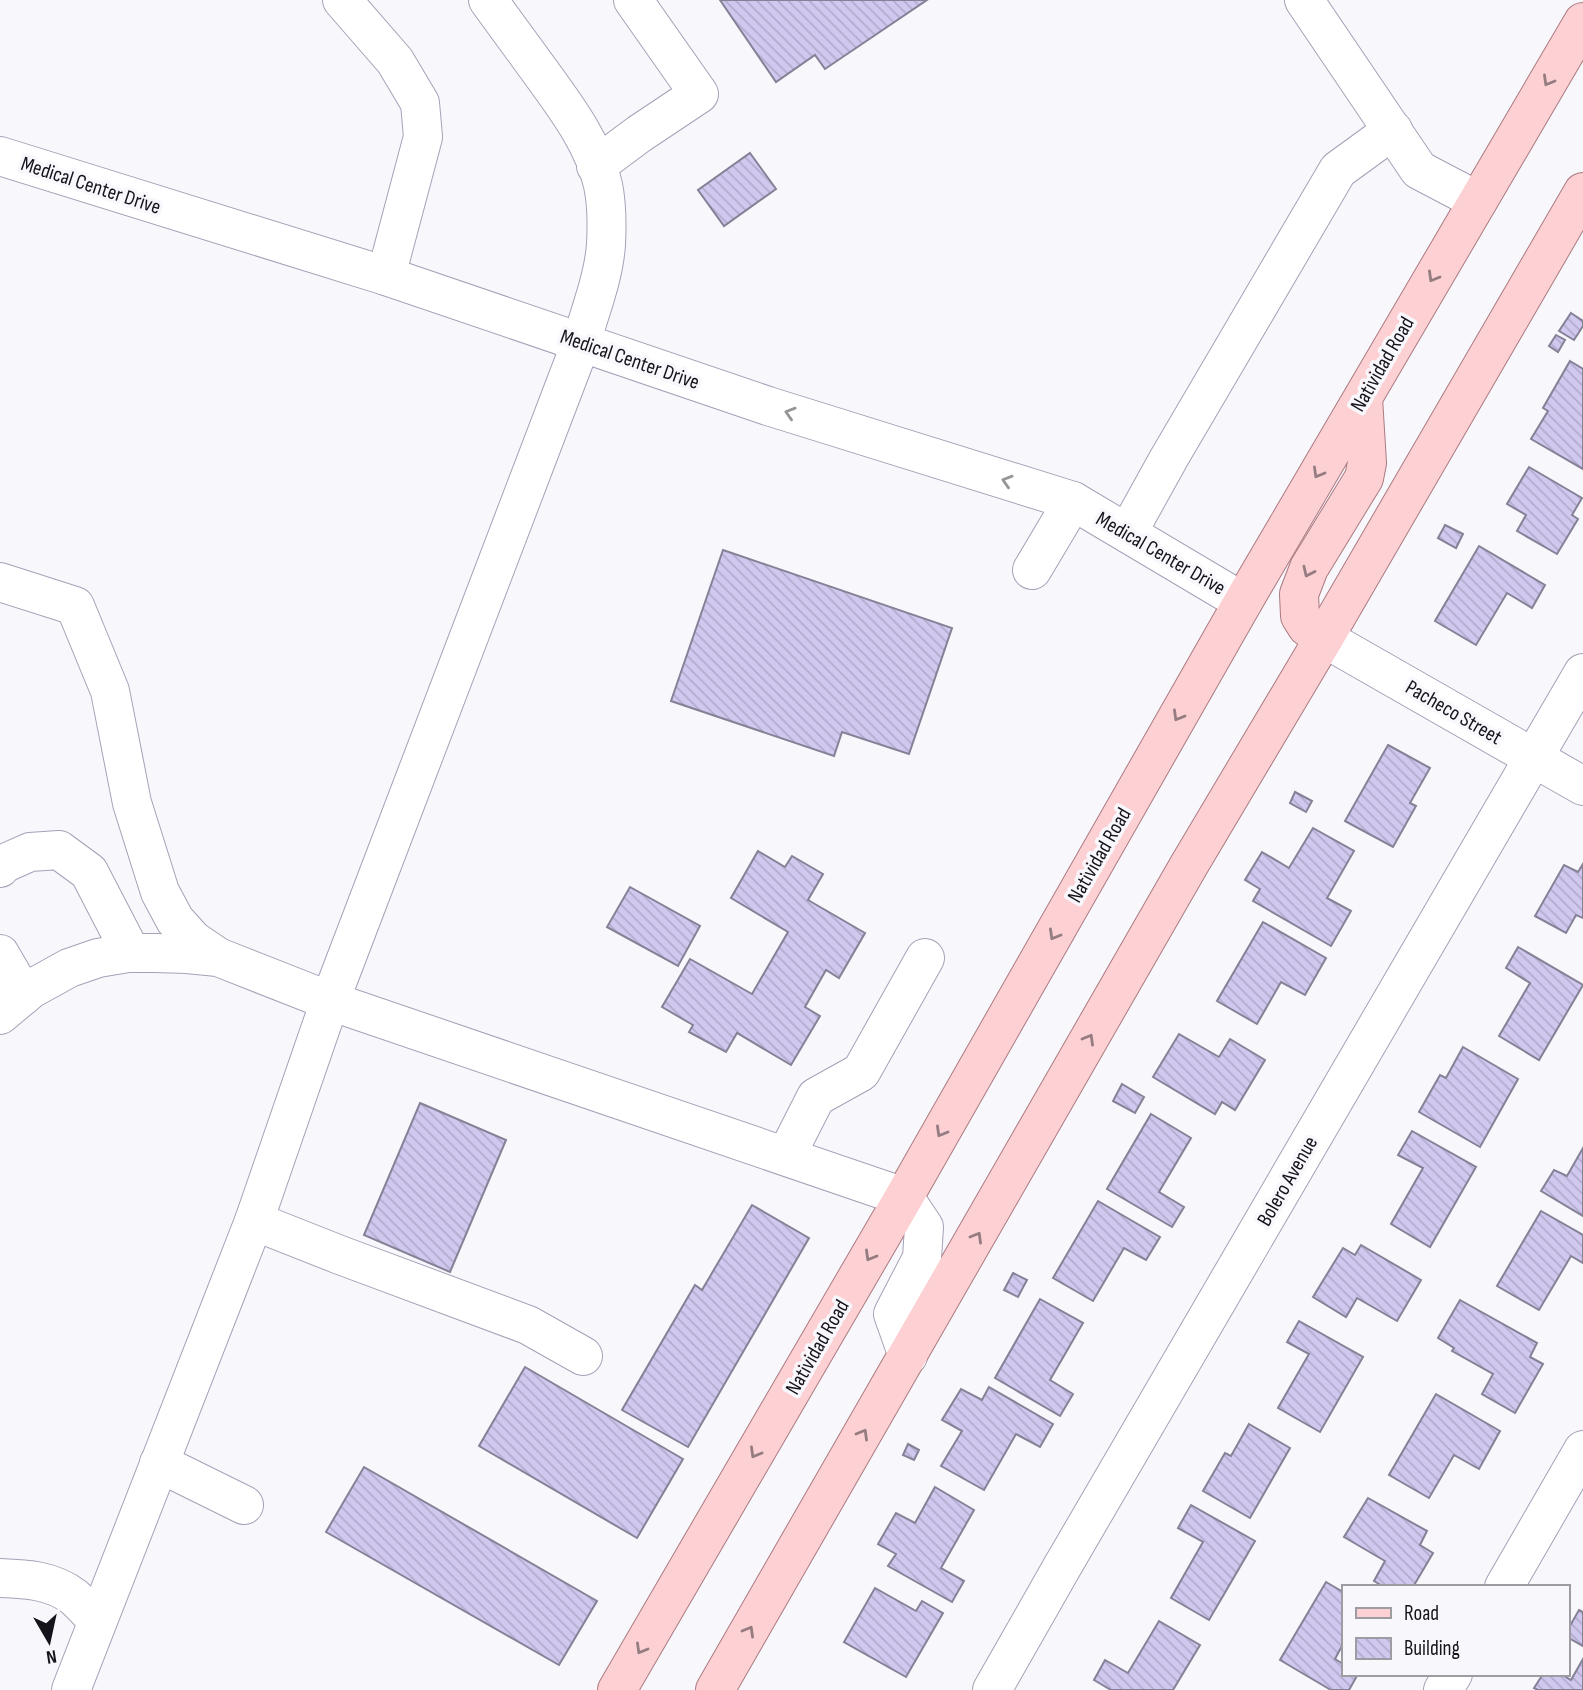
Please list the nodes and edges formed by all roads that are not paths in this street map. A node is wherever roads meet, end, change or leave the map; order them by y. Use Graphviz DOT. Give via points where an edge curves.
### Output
graph roads {
  1 [pos="342,0"];
  2 [pos="488,0"];
  3 [pos="632,0"];
  4 [pos="1304,0"];
  5 [pos="1583,22"];
  6 [pos="1393,130"];
  7 [pos="0,156"];
  8 [pos="596,166"];
  9 [pos="1583,191"];
  10 [pos="1478,201"];
  11 [pos="386,276"];
  12 [pos="581,342"];
  13 [pos="1363,398"];
  14 [pos="1073,501"];
  15 [pos="1128,533"];
  16 [pos="1032,570"];
  17 [pos="0,583"];
  18 [pos="1243,602"];
  19 [pos="1324,639"];
  20 [pos="1583,673"];
  21 [pos="1534,758"];
  22 [pos="1583,786"];
  23 [pos="0,868"];
  24 [pos="131,953"];
  25 [pos="0,954"];
  26 [pos="218,957"];
  27 [pos="925,958"];
  28 [pos="330,1001"];
  29 [pos="12,1005"];
  30 [pos="786,1156"];
  31 [pos="904,1197"];
  32 [pos="254,1221"];
  33 [pos="583,1356"];
  34 [pos="908,1356"];
  35 [pos="1583,1450"];
  36 [pos="159,1464"];
  37 [pos="244,1505"];
  38 [pos="0,1578"];
  39 [pos="1505,1585"];
  40 [pos="97,1621"];
  41 [pos="71,1690"];
  42 [pos="617,1690"];
  43 [pos="715,1690"];
  44 [pos="992,1690"];
  1 -- 11 [label="street" via="395,61 419,103 422,137"];
  2 -- 8 [label="street" via="568,109"];
  3 -- 8 [label="street" via="699,94"];
  4 -- 6 [label="street"];
  5 -- 10 [label="main road, Natividad Road, one-way"];
  6 -- 10 [label="street" via="1419,170"];
  6 -- 15 [label="street" via="1338,170"];
  7 -- 11 [label="street, Medical Center Drive"];
  8 -- 12 [label="street" via="606,206 606,246"];
  9 -- 19 [label="main road"];
  10 -- 13 [label="main road, Natividad Road, one-way"];
  11 -- 12 [label="street, Medical Center Drive"];
  14 -- 12 [label="street, Medical Center Drive, one-way"];
  12 -- 28 [label="street"];
  13 -- 18 [label="main road, Natividad Road, one-way"];
  13 -- 19 [label="main road, one-way" via="1364,478 1309,568 1299,594 1300,616"];
  14 -- 15 [label="street, Medical Center Drive"];
  14 -- 16 [label="street"];
  15 -- 18 [label="street, Medical Center Drive"];
  17 -- 26 [label="street" via="75,606 110,691 132,803 160,892 175,920"];
  18 -- 31 [label="main road, Natividad Road, one-way"];
  19 -- 21 [label="street, Pacheco Street"];
  34 -- 19 [label="main road, one-way"];
  20 -- 21 [label="street, Bolero Avenue"];
  21 -- 22 [label="street, Pacheco Street"];
  21 -- 44 [label="street, Bolero Avenue"];
  23 -- 24 [label="street" via="30,852 59,850 89,872"];
  24 -- 26 [label="street"];
  24 -- 29 [label="street" via="69,968"];
  25 -- 29 [label="street"];
  26 -- 28 [label="street"];
  27 -- 30 [label="street" via="861,1072 817,1097"];
  28 -- 30 [label="street"];
  28 -- 32 [label="street"];
  30 -- 31 [label="street"];
  31 -- 34 [label="street" via="924,1227 922,1258 893,1314"];
  31 -- 42 [label="main road, Natividad Road, one-way"];
  32 -- 33 [label="street" via="528,1325"];
  32 -- 36 [label="street"];
  43 -- 34 [label="main road, one-way"];
  35 -- 39 [label="street"];
  36 -- 37 [label="street"];
  36 -- 40 [label="street"];
  38 -- 40 [label="street" via="55,1586 75,1598"];
  40 -- 41 [label="street"];
}
